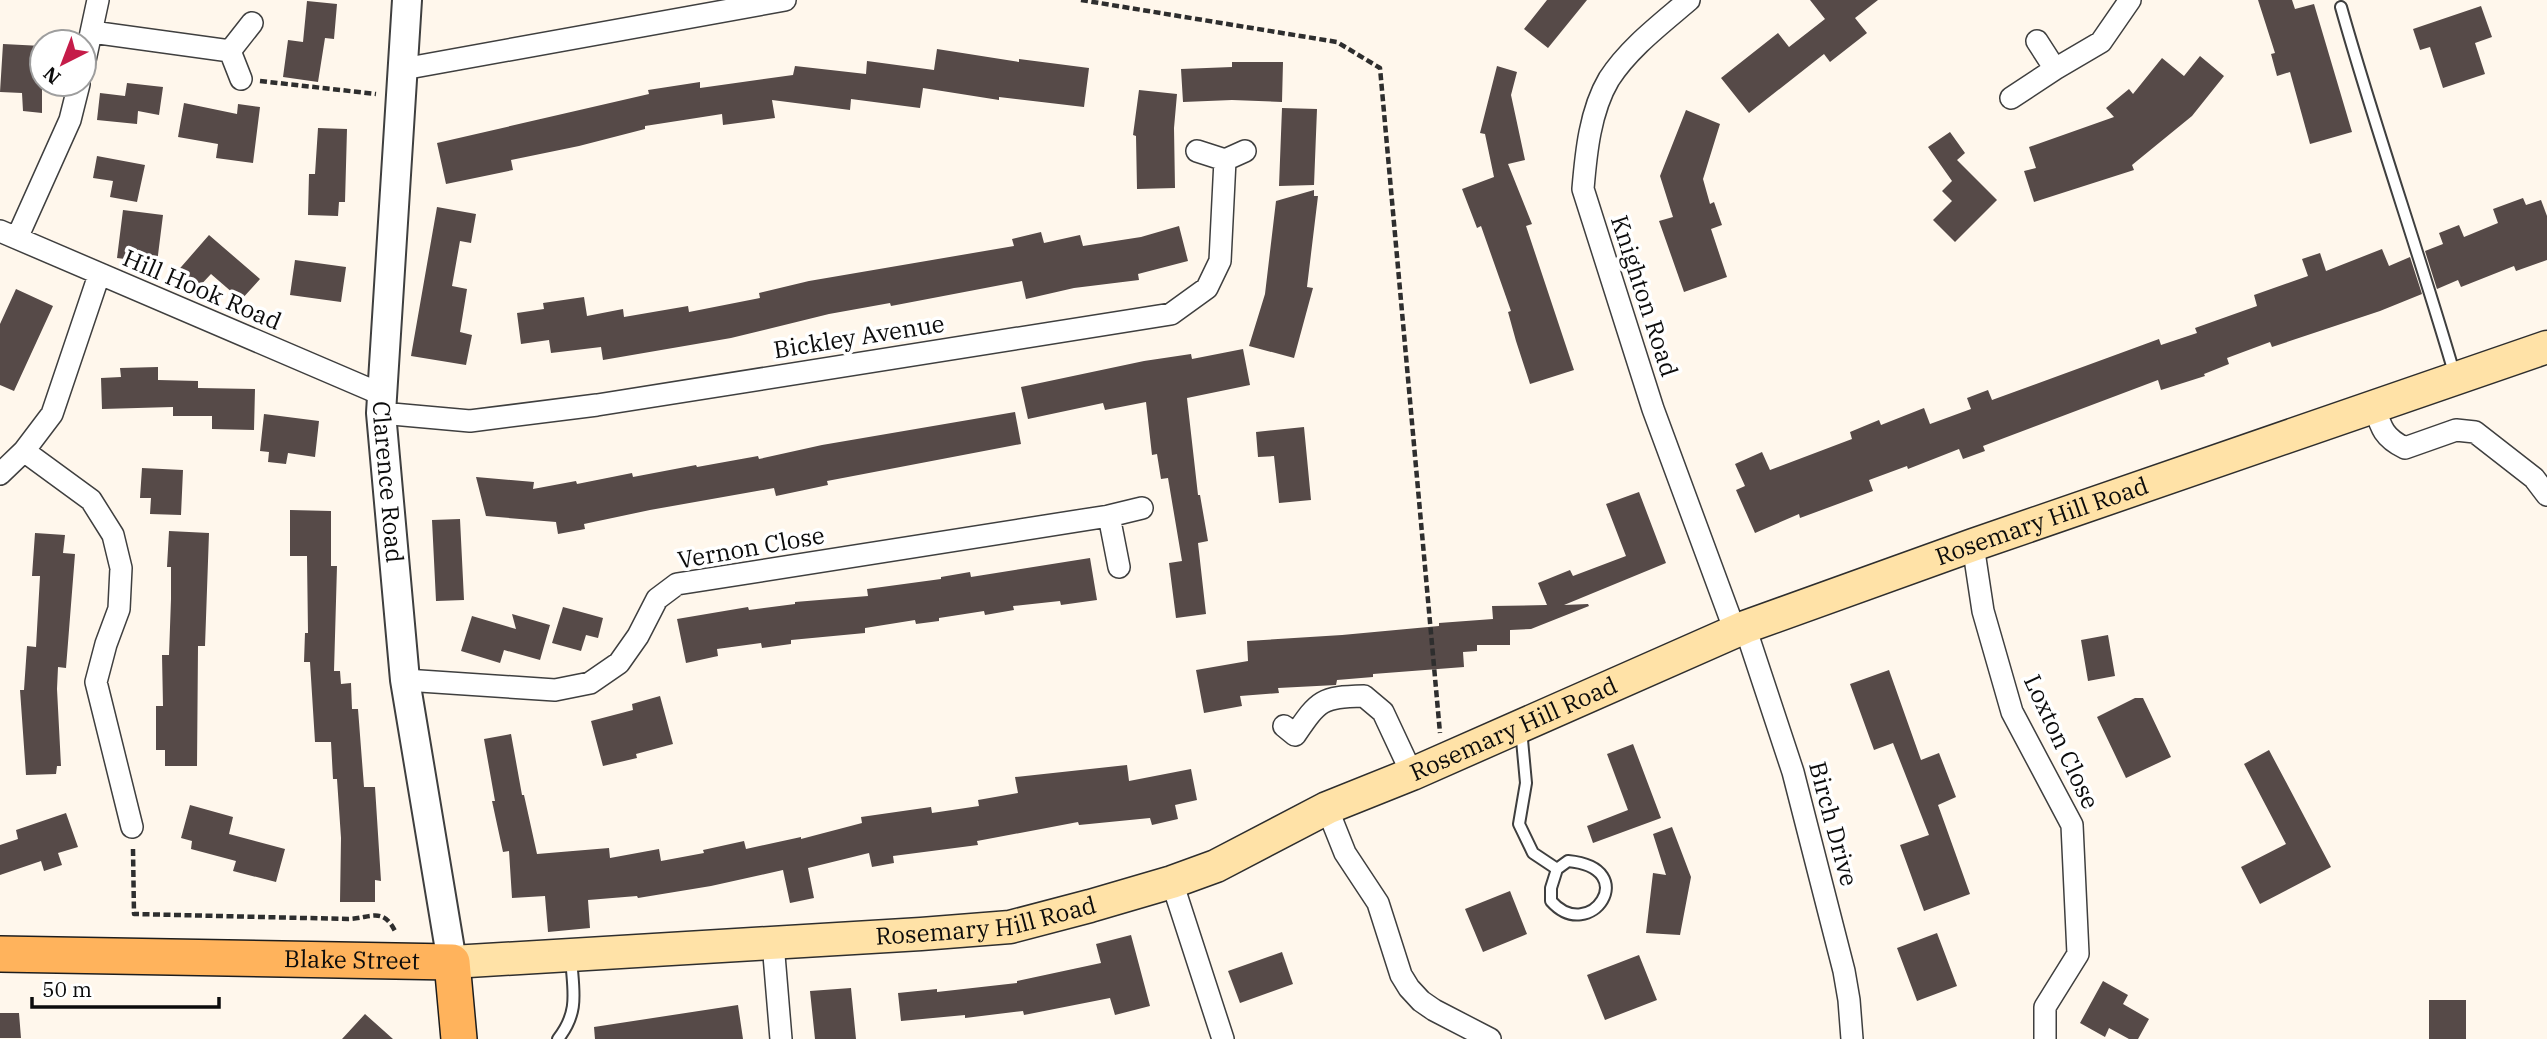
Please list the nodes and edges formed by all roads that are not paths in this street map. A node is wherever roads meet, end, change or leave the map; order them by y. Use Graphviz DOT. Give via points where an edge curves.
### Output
graph roads {
  1 [pos="98,0"];
  2 [pos="407,0"];
  3 [pos="785,0"];
  4 [pos="2130,0"];
  5 [pos="1682,2"];
  6 [pos="2341,7"];
  7 [pos="252,23"];
  8 [pos="93,28"];
  9 [pos="98,33"];
  10 [pos="2037,41"];
  11 [pos="230,51"];
  12 [pos="2055,69"];
  13 [pos="241,79"];
  14 [pos="402,83"];
  15 [pos="2011,97"];
  16 [pos="76,98"];
  17 [pos="1198,151"];
  18 [pos="1245,151"];
  19 [pos="1224,160"];
  20 [pos="8,235"];
  21 [pos="99,275"];
  22 [pos="2547,347"];
  23 [pos="2456,378"];
  24 [pos="382,404"];
  25 [pos="2374,406"];
  26 [pos="24,451"];
  27 [pos="0,474"];
  28 [pos="2547,495"];
  29 [pos="1142,508"];
  30 [pos="1108,516"];
  31 [pos="1973,545"];
  32 [pos="1119,567"];
  33 [pos="1740,629"];
  34 [pos="405,680"];
  35 [pos="1284,726"];
  36 [pos="1521,727"];
  37 [pos="1412,774"];
  38 [pos="1327,808"];
  39 [pos="132,827"];
  40 [pos="1557,869"];
  41 [pos="1172,882"];
  42 [pos="773,943"];
  43 [pos="0,954"];
  44 [pos="571,955"];
  45 [pos="452,962"];
  46 [pos="458,1039"];
  47 [pos="558,1039"];
  48 [pos="782,1039"];
  49 [pos="1223,1039"];
  50 [pos="1490,1039"];
  51 [pos="1852,1039"];
  52 [pos="2045,1039"];
  1 -- 8 [label="street"];
  2 -- 14 [label="street, Clarence Road"];
  3 -- 14 [label="street"];
  4 -- 12 [label="street" via="2101,43"];
  5 -- 33 [label="street, Knighton Road" via="1608,80 1594,116 1583,189 1653,410"];
  6 -- 23 [label="lane"];
  7 -- 11 [label="street"];
  9 -- 11 [label="street"];
  10 -- 12 [label="street"];
  11 -- 13 [label="street"];
  12 -- 15 [label="street"];
  14 -- 24 [label="street, Clarence Road"];
  16 -- 20 [label="street" via="70,120"];
  17 -- 19 [label="street"];
  18 -- 19 [label="street"];
  19 -- 24 [label="street, Bickley Avenue" via="1220,261 1207,288 1171,314 470,421"];
  20 -- 21 [label="street, Hill Hook Road"];
  21 -- 24 [label="street, Hill Hook Road"];
  21 -- 26 [label="street" via="52,414"];
  22 -- 23 [label="main road, Rosemary Hill Road"];
  23 -- 25 [label="main road, Rosemary Hill Road"];
  24 -- 34 [label="street, Clarence Road"];
  25 -- 28 [label="street" via="2389,441 2405,448 2456,430 2475,432 2534,478"];
  25 -- 31 [label="main road, Rosemary Hill Road"];
  26 -- 27 [label="street"];
  26 -- 39 [label="street" via="91,500 113,535 121,568 119,609 96,682"];
  29 -- 30 [label="street, Vernon Close"];
  30 -- 32 [label="street"];
  30 -- 34 [label="street, Vernon Close" via="677,584 657,599 619,663 590,683 555,690"];
  31 -- 33 [label="main road, Rosemary Hill Road"];
  31 -- 52 [label="street, Loxton Close" via="1983,611 2012,712 2072,825 2078,954 2045,1007"];
  33 -- 36 [label="main road, Rosemary Hill Road"];
  33 -- 51 [label="street, Birch Drive" via="1793,772 1844,971"];
  34 -- 45 [label="street, Clarence Road"];
  35 -- 37 [label="street" via="1295,735 1312,710 1331,697 1364,696 1382,712"];
  36 -- 37 [label="main road, Rosemary Hill Road"];
  36 -- 40 [label="lane" via="1526,783 1519,824 1533,853"];
  37 -- 38 [label="main road, Rosemary Hill Road"];
  38 -- 41 [label="main road, Rosemary Hill Road" via="1216,866"];
  38 -- 50 [label="street" via="1345,853 1378,903 1409,988 1434,1010"];
  40 -- 40 [label="lane" via="1551,901 1560,911 1581,914 1600,906 1606,889 1601,873 1592,866 1568,861"];
  41 -- 42 [label="main road, Rosemary Hill Road" via="1010,927"];
  41 -- 49 [label="street"];
  42 -- 44 [label="main road, Rosemary Hill Road"];
  42 -- 48 [label="street"];
  43 -- 45 [label="main road, Blake Street"];
  44 -- 45 [label="main road, Rosemary Hill Road"];
  44 -- 47 [label="lane" via="574,1008"];
  45 -- 46 [label="main road"];
}
